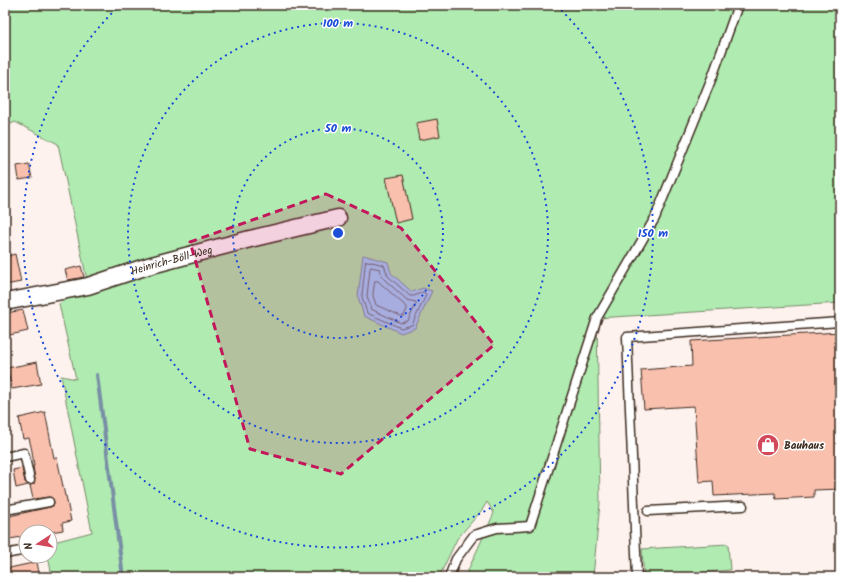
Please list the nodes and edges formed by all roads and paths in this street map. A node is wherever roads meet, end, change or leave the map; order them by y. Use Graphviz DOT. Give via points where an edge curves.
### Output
graph roads {
  1 [pos="738,5"];
  2 [pos="338,218"];
  3 [pos="5,302"];
  4 [pos="840,322"];
  5 [pos="5,457"];
  6 [pos="30,480"];
  7 [pos="48,502"];
  8 [pos="743,506"];
  9 [pos="5,510"];
  10 [pos="648,511"];
  11 [pos="18,552"];
  12 [pos="5,554"];
  13 [pos="449,577"];
  14 [pos="637,577"];
  1 -- 13 [label="lane" via="713,75 655,218 597,318 530,526 497,528 474,535 456,559"];
  2 -- 3 [label="street, Heinrich-Böll-Weg" via="148,266 88,286"];
  4 -- 14 [label="lane" via="627,337"];
  5 -- 6 [label="lane" via="24,454"];
  7 -- 9 [label="lane"];
  8 -- 10 [label="lane"];
  11 -- 12 [label="lane"];
}
